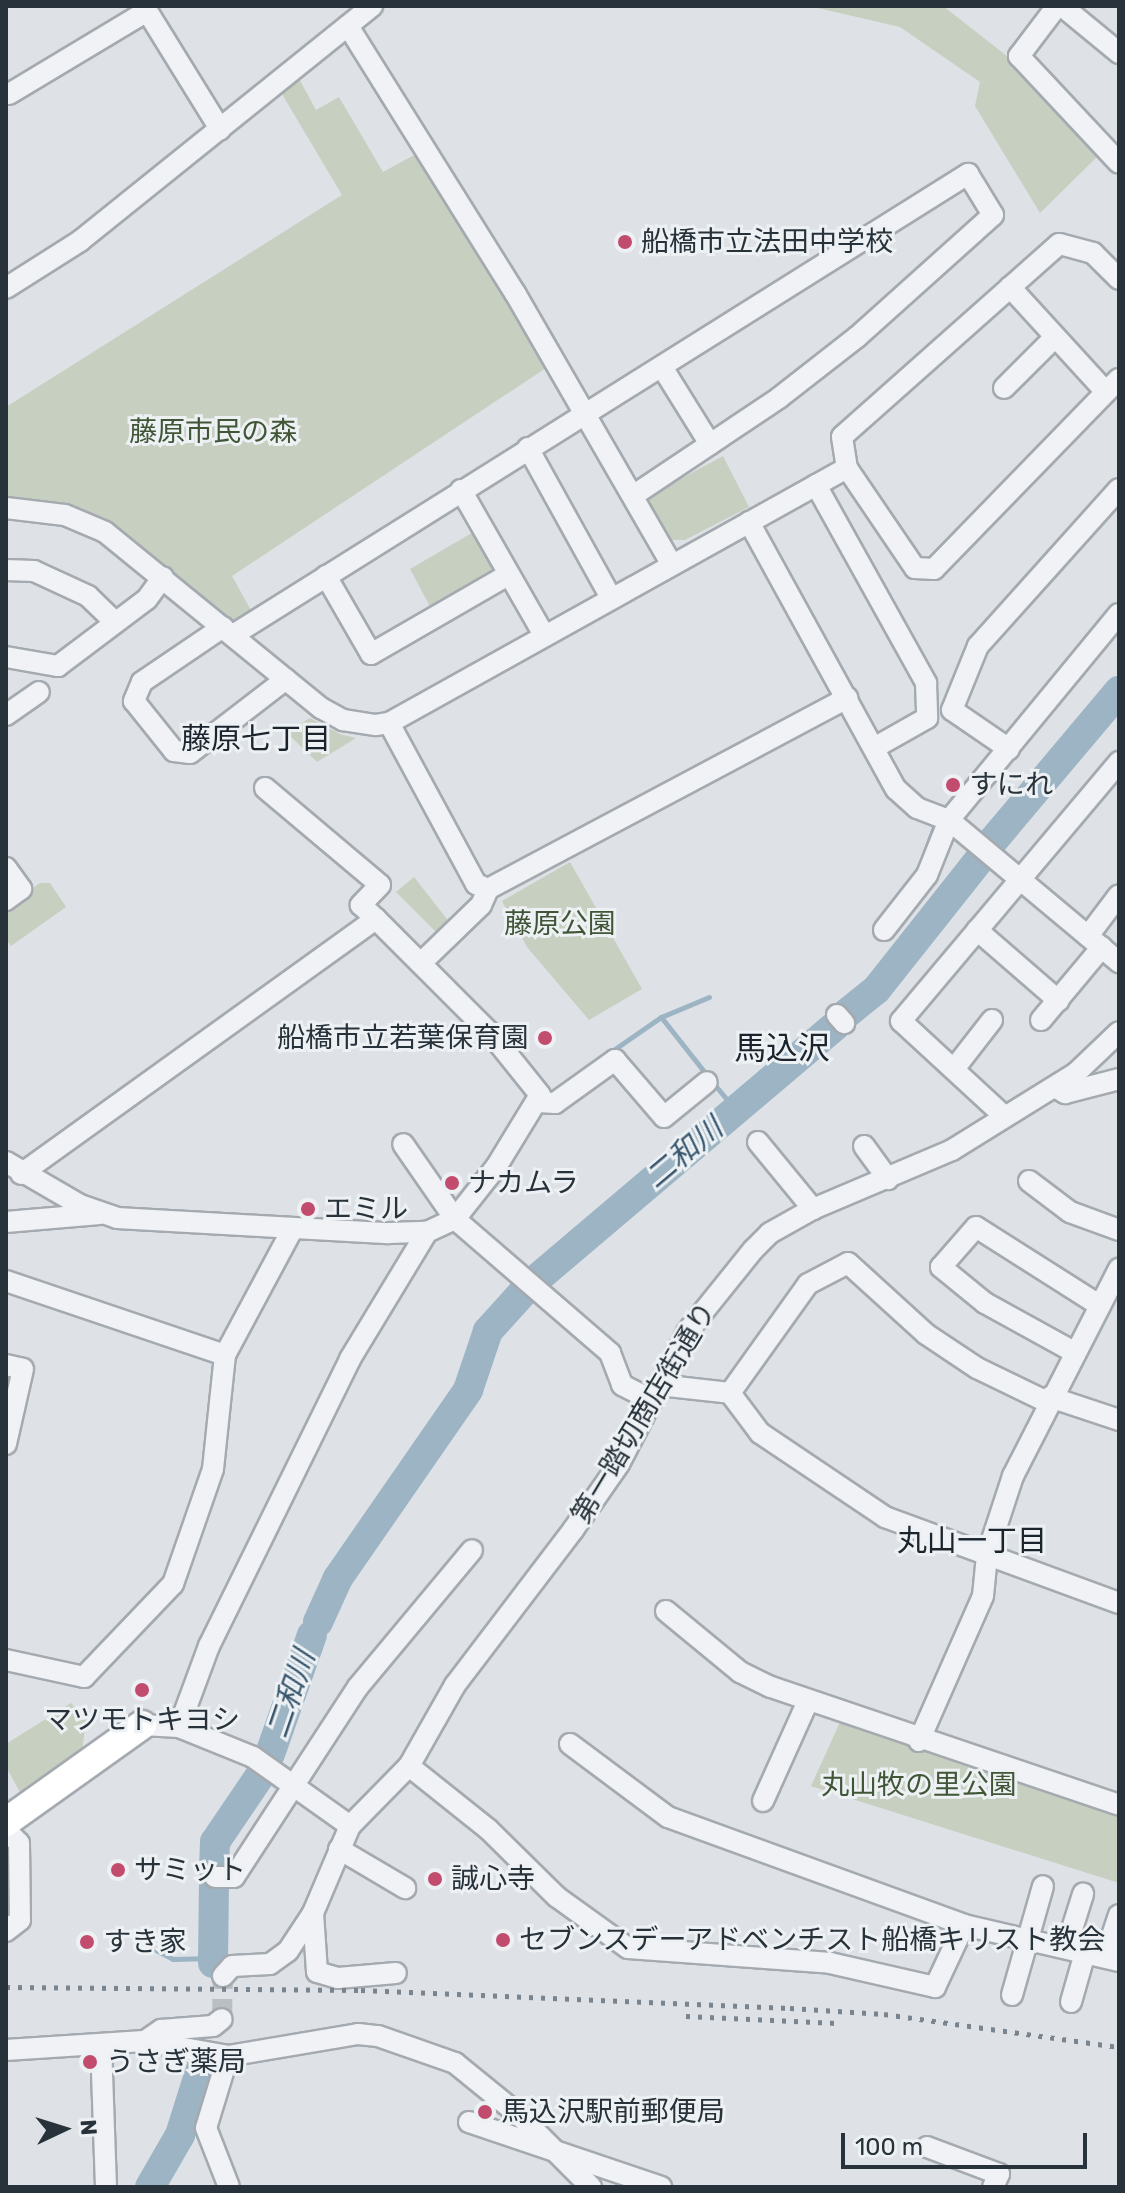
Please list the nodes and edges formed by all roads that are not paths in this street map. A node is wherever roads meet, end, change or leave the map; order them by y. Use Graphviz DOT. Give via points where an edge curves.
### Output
graph roads {
  1 [pos="372,6"];
  2 [pos="1060,6"];
  3 [pos="146,9"];
  4 [pos="348,26"];
  5 [pos="1119,53"];
  6 [pos="9,94"];
  7 [pos="220,129"];
  8 [pos="1119,163"];
  9 [pos="1119,279"];
  10 [pos="1010,287"];
  11 [pos="6,288"];
  12 [pos="1055,337"];
  13 [pos="662,367"];
  14 [pos="1112,385"];
  15 [pos="1004,388"];
  16 [pos="588,415"];
  17 [pos="710,444"];
  18 [pos="528,448"];
  19 [pos="847,468"];
  20 [pos="816,485"];
  21 [pos="1119,489"];
  22 [pos="461,490"];
  23 [pos="634,495"];
  24 [pos="6,508"];
  25 [pos="749,522"];
  26 [pos="672,565"];
  27 [pos="6,570"];
  28 [pos="508,575"];
  29 [pos="326,576"];
  30 [pos="163,577"];
  31 [pos="611,598"];
  32 [pos="1119,614"];
  33 [pos="115,622"];
  34 [pos="228,631"];
  35 [pos="544,635"];
  36 [pos="6,657"];
  37 [pos="286,679"];
  38 [pos="39,692"];
  39 [pos="847,698"];
  40 [pos="6,715"];
  41 [pos="389,723"];
  42 [pos="874,748"];
  43 [pos="1009,749"];
  44 [pos="1119,762"];
  45 [pos="265,788"];
  46 [pos="949,820"];
  47 [pos="6,868"];
  48 [pos="1021,880"];
  49 [pos="488,889"];
  50 [pos="1119,895"];
  51 [pos="6,900"];
  52 [pos="376,919"];
  53 [pos="884,930"];
  54 [pos="977,930"];
  55 [pos="1095,942"];
  56 [pos="422,962"];
  57 [pos="1119,962"];
  58 [pos="1059,1001"];
  59 [pos="992,1020"];
  60 [pos="1041,1020"];
  61 [pos="1119,1032"];
  62 [pos="954,1069"];
  63 [pos="1119,1079"];
  64 [pos="707,1082"];
  65 [pos="1055,1087"];
  66 [pos="539,1102"];
  67 [pos="1004,1116"];
  68 [pos="758,1142"];
  69 [pos="403,1144"];
  70 [pos="864,1146"];
  71 [pos="14,1168"];
  72 [pos="888,1179"];
  73 [pos="1029,1181"];
  74 [pos="813,1209"];
  75 [pos="100,1214"];
  76 [pos="455,1219"];
  77 [pos="6,1222"];
  78 [pos="292,1230"];
  79 [pos="1119,1230"];
  80 [pos="427,1232"];
  81 [pos="1119,1269"];
  82 [pos="6,1281"];
  83 [pos="1099,1305"];
  84 [pos="1074,1352"];
  85 [pos="225,1355"];
  86 [pos="6,1365"];
  87 [pos="655,1392"];
  88 [pos="730,1393"];
  89 [pos="1049,1400"];
  90 [pos="1119,1420"];
  91 [pos="6,1444"];
  92 [pos="472,1550"];
  93 [pos="987,1555"];
  94 [pos="1119,1603"];
  95 [pos="666,1611"];
  96 [pos="6,1660"];
  97 [pos="808,1701"];
  98 [pos="142,1725"];
  99 [pos="179,1727"];
  100 [pos="919,1741"];
  101 [pos="570,1744"];
  102 [pos="409,1766"];
  103 [pos="293,1783"];
  104 [pos="763,1801"];
  105 [pos="1119,1805"];
  106 [pos="6,1822"];
  107 [pos="350,1826"];
  108 [pos="6,1830"];
  109 [pos="339,1849"];
  110 [pos="215,1877"];
  111 [pos="1043,1886"];
  112 [pos="405,1888"];
  113 [pos="1083,1894"];
  114 [pos="313,1913"];
  115 [pos="1119,1915"];
  116 [pos="964,1925"];
  117 [pos="6,1931"];
  118 [pos="1024,1938"];
  119 [pos="1094,1955"];
  120 [pos="396,1973"];
  121 [pos="223,1976"];
  122 [pos="1012,1995"];
  123 [pos="1071,2002"];
  124 [pos="222,2019"];
  125 [pos="144,2041"];
  126 [pos="101,2044"];
  127 [pos="6,2050"];
  128 [pos="228,2056"];
  129 [pos="469,2122"];
  130 [pos="927,2147"];
  131 [pos="559,2153"];
  132 [pos="106,2187"];
  133 [pos="229,2187"];
  134 [pos="591,2187"];
  135 [pos="661,2187"];
  136 [pos="993,2187"];
  1 -- 4 [label="street"];
  2 -- 5 [label="street"];
  2 -- 8 [label="street" via="1019,56"];
  3 -- 6 [label="street"];
  3 -- 7 [label="street"];
  4 -- 7 [label="street"];
  4 -- 16 [label="street"];
  7 -- 11 [label="street" via="80,241"];
  9 -- 10 [label="street" via="1093,253 1059,244"];
  10 -- 12 [label="street"];
  10 -- 19 [label="street" via="842,437"];
  12 -- 14 [label="street"];
  12 -- 15 [label="street"];
  13 -- 16 [label="street"];
  13 -- 17 [label="street"];
  13 -- 17 [label="street" via="968,174 993,215 857,337"];
  14 -- 19 [label="street" via="934,569 915,568"];
  16 -- 18 [label="street"];
  16 -- 23 [label="street"];
  17 -- 23 [label="street"];
  18 -- 22 [label="street"];
  18 -- 31 [label="street"];
  19 -- 20 [label="street"];
  20 -- 25 [label="street"];
  20 -- 42 [label="street" via="926,683 927,718"];
  21 -- 43 [label="street" via="978,646 952,710"];
  22 -- 28 [label="street"];
  22 -- 29 [label="street"];
  23 -- 26 [label="street"];
  24 -- 30 [label="street" via="50,512 87,523 124,544"];
  25 -- 26 [label="street"];
  25 -- 39 [label="street"];
  26 -- 31 [label="street"];
  27 -- 33 [label="street" via="34,571 88,596"];
  28 -- 29 [label="street" via="371,654"];
  28 -- 35 [label="street"];
  29 -- 34 [label="street"];
  30 -- 33 [label="street" via="147,599"];
  30 -- 34 [label="street"];
  31 -- 35 [label="street"];
  32 -- 43 [label="street"];
  33 -- 36 [label="street" via="58,666"];
  34 -- 37 [label="street"];
  34 -- 37 [label="street" via="142,682 134,701 174,751 190,753"];
  35 -- 41 [label="street"];
  37 -- 41 [label="street" via="343,720"];
  38 -- 40 [label="street"];
  39 -- 42 [label="street"];
  39 -- 49 [label="street"];
  41 -- 49 [label="street" via="476,884"];
  42 -- 46 [label="street" via="896,789 917,808"];
  43 -- 46 [label="street"];
  44 -- 48 [label="street"];
  45 -- 52 [label="street" via="380,885 361,905"];
  46 -- 48 [label="street"];
  46 -- 53 [label="street" via="927,875"];
  47 -- 51 [label="street" via="21,889"];
  48 -- 54 [label="street"];
  48 -- 55 [label="street"];
  49 -- 56 [label="street" via="481,905"];
  50 -- 55 [label="street"];
  52 -- 56 [label="street"];
  52 -- 71 [label="street"];
  54 -- 58 [label="street"];
  54 -- 62 [label="street" via="901,1021"];
  55 -- 57 [label="street"];
  55 -- 58 [label="street"];
  56 -- 66 [label="street" via="511,1059 540,1095"];
  58 -- 60 [label="street"];
  59 -- 62 [label="street"];
  61 -- 65 [label="street, 第一踏切商店街通り"];
  62 -- 67 [label="street"];
  63 -- 65 [label="street" via="1065,1093"];
  64 -- 66 [label="street" via="664,1117 615,1060 555,1103"];
  65 -- 67 [label="street, 第一踏切商店街通り"];
  66 -- 76 [label="street"];
  67 -- 72 [label="street, 第一踏切商店街通り" via="952,1150"];
  68 -- 74 [label="street"];
  69 -- 76 [label="street"];
  70 -- 72 [label="street"];
  71 -- 75 [label="street"];
  72 -- 74 [label="street, 第一踏切商店街通り"];
  73 -- 79 [label="street" via="1070,1212"];
  74 -- 87 [label="street, 第一踏切商店街通り" via="770,1233 753,1250 687,1332"];
  75 -- 77 [label="street"];
  75 -- 78 [label="street"];
  76 -- 80 [label="street"];
  76 -- 87 [label="street" via="610,1353 622,1385"];
  78 -- 80 [label="street"];
  78 -- 85 [label="street"];
  80 -- 99 [label="street" via="350,1359 209,1646"];
  81 -- 83 [label="street"];
  82 -- 85 [label="street"];
  83 -- 84 [label="street"];
  83 -- 84 [label="street" via="976,1227 941,1267 985,1303"];
  84 -- 89 [label="street"];
  85 -- 96 [label="street" via="213,1469 173,1584 84,1677"];
  86 -- 91 [label="street" via="23,1369"];
  87 -- 88 [label="street"];
  87 -- 102 [label="street, 第一踏切商店街通り" via="619,1464 455,1685"];
  88 -- 89 [label="street" via="808,1284 848,1263 926,1334 977,1368"];
  88 -- 93 [label="street" via="760,1433 870,1508"];
  89 -- 90 [label="street"];
  89 -- 93 [label="street" via="1013,1476"];
  92 -- 103 [label="street" via="371,1669"];
  93 -- 94 [label="street"];
  93 -- 100 [label="street" via="983,1596"];
  95 -- 97 [label="street" via="740,1672"];
  97 -- 100 [label="street"];
  97 -- 104 [label="street"];
  98 -- 99 [label="street"];
  98 -- 106 [label="street"];
  99 -- 103 [label="street" via="253,1757"];
  100 -- 105 [label="street"];
  101 -- 116 [label="street" via="668,1817"];
  102 -- 107 [label="street, 第一踏切商店街通り"];
  102 -- 116 [label="street" via="488,1829 557,1897 628,1948 830,1963 935,1987"];
  103 -- 107 [label="street"];
  103 -- 110 [label="street" via="234,1877"];
  107 -- 109 [label="street, 第一踏切商店街通り"];
  108 -- 117 [label="street" via="19,1843 20,1920"];
  109 -- 112 [label="street"];
  109 -- 114 [label="street, 第一踏切商店街通り"];
  111 -- 118 [label="street"];
  113 -- 119 [label="street"];
  114 -- 120 [label="street" via="317,1972 338,1978"];
  114 -- 121 [label="street, 第一踏切商店街通り" via="277,1960 232,1966"];
  115 -- 119 [label="street"];
  116 -- 118 [label="street"];
  118 -- 119 [label="street"];
  118 -- 122 [label="street"];
  119 -- 123 [label="street"];
  124 -- 125 [label="street" via="213,2026 161,2030"];
  125 -- 126 [label="street"];
  125 -- 128 [label="street"];
  126 -- 127 [label="street"];
  126 -- 132 [label="street"];
  128 -- 131 [label="street" via="358,2034 404,2043 455,2063"];
  128 -- 133 [label="street" via="206,2128"];
  129 -- 131 [label="street"];
  130 -- 136 [label="street" via="999,2174"];
  131 -- 134 [label="street"];
  131 -- 135 [label="street"];
}
